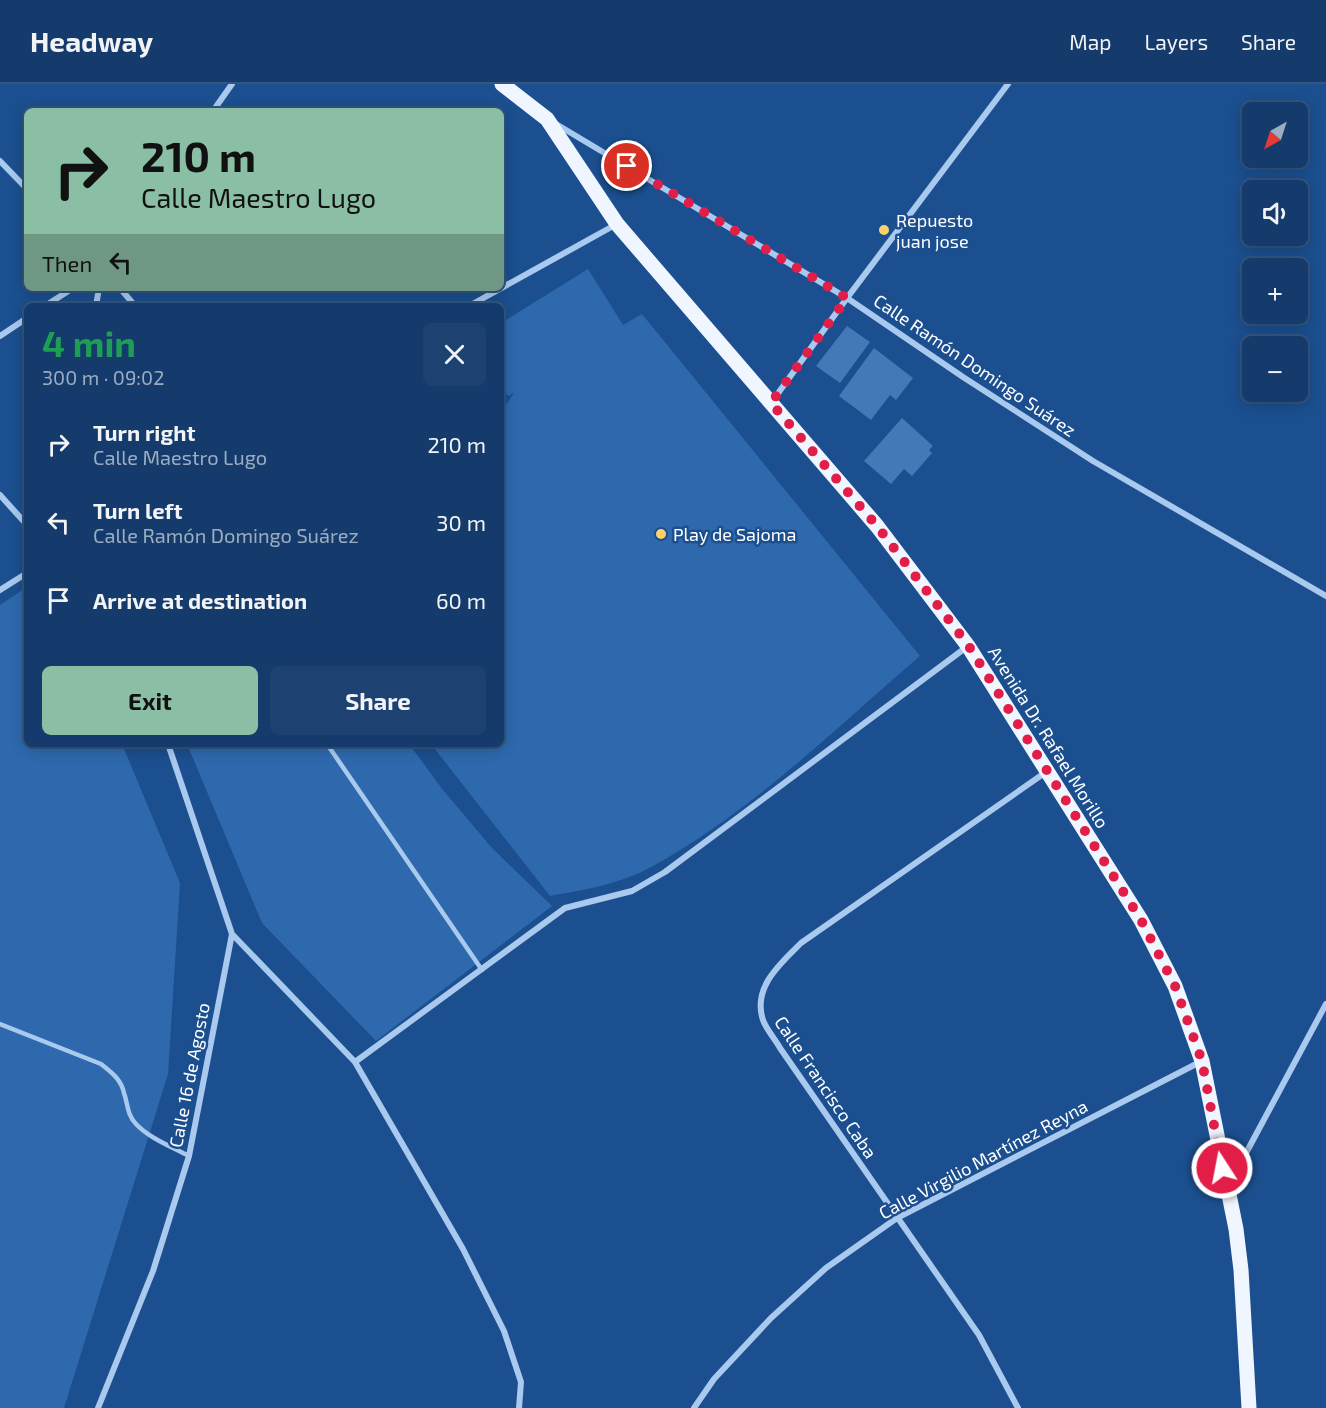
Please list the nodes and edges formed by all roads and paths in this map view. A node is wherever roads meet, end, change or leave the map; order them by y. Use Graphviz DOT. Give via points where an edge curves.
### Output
graph roads {
  1 [pos="232,84"];
  2 [pos="502,84"];
  3 [pos="1008,84"];
  4 [pos="215,108"];
  5 [pos="547,119"];
  6 [pos="0,160"];
  7 [pos="24,186"];
  8 [pos="616,224"];
  9 [pos="504,286"];
  10 [pos="68,291"];
  11 [pos="122,291"];
  12 [pos="496,291"];
  13 [pos="847,298"];
  14 [pos="50,303"];
  15 [pos="132,303"];
  16 [pos="474,303"];
  17 [pos="24,320"];
  18 [pos="0,336"];
  19 [pos="771,403"];
  20 [pos="0,495"];
  21 [pos="24,522"];
  22 [pos="24,575"];
  23 [pos="0,590"];
  24 [pos="1326,596"];
  25 [pos="968,645"];
  26 [pos="169,747"];
  27 [pos="329,747"];
  28 [pos="1048,771"];
  29 [pos="232,934"];
  30 [pos="482,970"];
  31 [pos="1326,1004"];
  32 [pos="0,1024"];
  33 [pos="1202,1061"];
  34 [pos="355,1062"];
  35 [pos="189,1156"];
  36 [pos="1226,1189"];
  37 [pos="897,1218"];
  38 [pos="98,1408"];
  39 [pos="519,1408"];
  40 [pos="694,1408"];
  41 [pos="1018,1408"];
  42 [pos="1249,1408"];
  1 -- 4 [label="street"];
  2 -- 5 [label="main road, Avenida Dr. Rafael Morillo"];
  3 -- 13 [label="street"];
  5 -- 8 [label="main road, Avenida Dr. Rafael Morillo"];
  5 -- 13 [label="street, Calle Ramón Domingo Suárez"];
  6 -- 7 [label="street"];
  8 -- 9 [label="street"];
  8 -- 19 [label="main road, Avenida Dr. Rafael Morillo"];
  10 -- 14 [label="street"];
  11 -- 15 [label="street"];
  12 -- 16 [label="street"];
  13 -- 19 [label="street"];
  13 -- 24 [label="street, Calle Ramón Domingo Suárez" via="1093,460"];
  17 -- 18 [label="street"];
  19 -- 25 [label="main road, Avenida Dr. Rafael Morillo" via="877,526"];
  20 -- 21 [label="street"];
  22 -- 23 [label="street"];
  25 -- 28 [label="main road, Avenida Dr. Rafael Morillo"];
  25 -- 30 [label="street" via="665,872 632,891 565,908"];
  26 -- 29 [label="street, Calle 16 de Agosto"];
  27 -- 30 [label="lane"];
  28 -- 33 [label="main road, Avenida Dr. Rafael Morillo" via="1141,920 1175,986"];
  28 -- 37 [label="street, Calle Francisco Caba" via="801,944 771,974 761,996 763,1019 780,1048"];
  29 -- 34 [label="street"];
  29 -- 35 [label="street, Calle 16 de Agosto"];
  30 -- 34 [label="street"];
  31 -- 36 [label="street"];
  32 -- 35 [label="lane" via="101,1064 115,1074 134,1123"];
  33 -- 36 [label="main road, Avenida Dr. Rafael Morillo"];
  33 -- 37 [label="street, Calle Virgilio Martínez Reyna"];
  34 -- 39 [label="street" via="463,1249 504,1331 521,1382"];
  35 -- 38 [label="street, Calle 16 de Agosto" via="153,1271"];
  36 -- 42 [label="main road, Avenida Dr. Rafael Morillo" via="1241,1270"];
  37 -- 40 [label="street, Calle Virgilio Martínez Reyna" via="826,1268 771,1318 714,1379"];
  37 -- 41 [label="street, Calle Francisco Caba" via="979,1335"];
}
